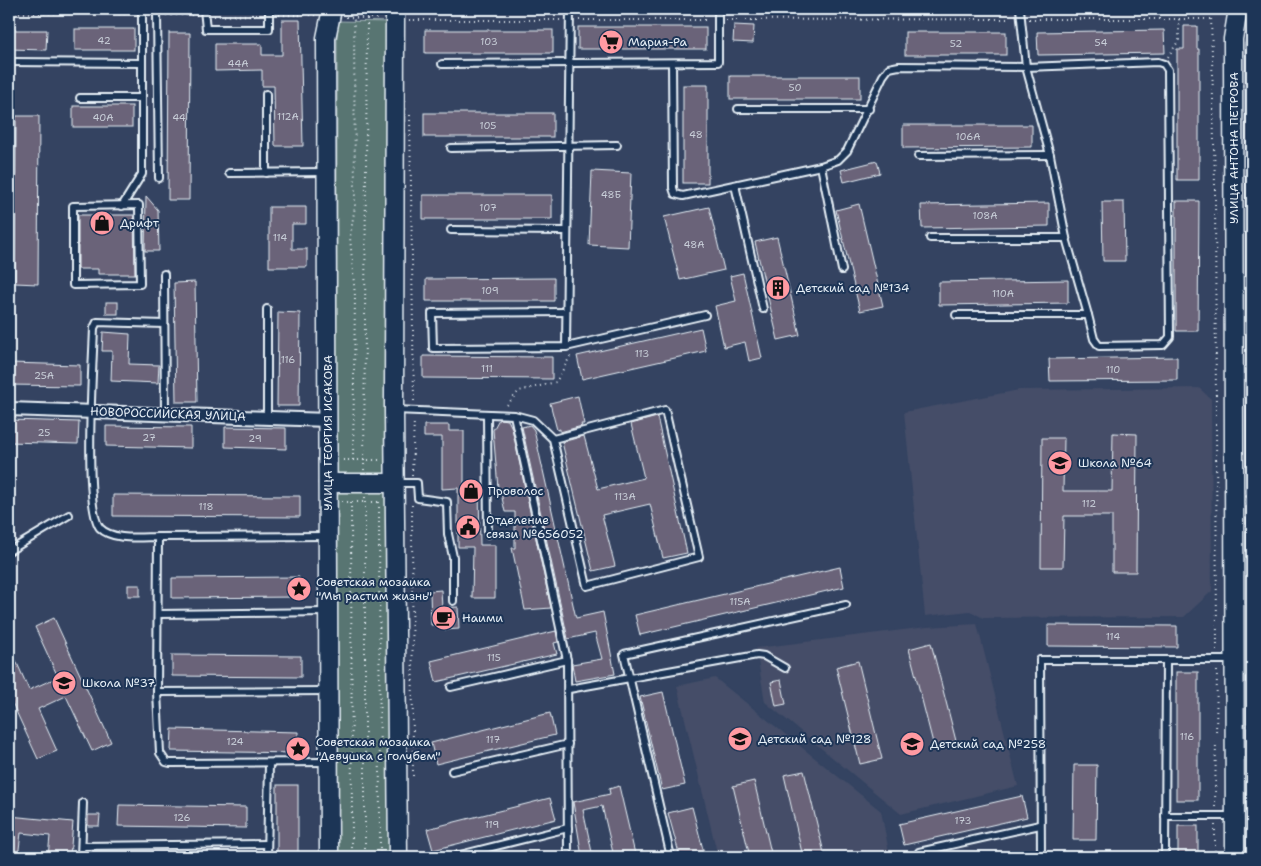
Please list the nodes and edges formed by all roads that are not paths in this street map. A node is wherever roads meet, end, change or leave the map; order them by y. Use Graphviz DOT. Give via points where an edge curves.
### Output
graph roads {
  1 [pos="142,9"];
  2 [pos="154,9"];
  3 [pos="204,9"];
  4 [pos="269,9"];
  5 [pos="570,9"];
  6 [pos="718,9"];
  7 [pos="1020,9"];
  8 [pos="1238,9"];
  9 [pos="1246,9"];
  10 [pos="326,13"];
  11 [pos="402,16"];
  12 [pos="1234,38"];
  13 [pos="9,62"];
  14 [pos="672,62"];
  15 [pos="142,63"];
  16 [pos="569,63"];
  17 [pos="442,64"];
  18 [pos="1026,67"];
  19 [pos="266,94"];
  20 [pos="80,98"];
  21 [pos="142,98"];
  22 [pos="738,109"];
  23 [pos="869,109"];
  24 [pos="9,110"];
  25 [pos="9,142"];
  26 [pos="617,145"];
  27 [pos="568,146"];
  28 [pos="451,148"];
  29 [pos="1050,155"];
  30 [pos="918,156"];
  31 [pos="821,166"];
  32 [pos="327,172"];
  33 [pos="229,173"];
  34 [pos="266,173"];
  35 [pos="159,178"];
  36 [pos="735,185"];
  37 [pos="122,206"];
  38 [pos="451,230"];
  39 [pos="567,231"];
  40 [pos="930,238"];
  41 [pos="1066,238"];
  42 [pos="842,270"];
  43 [pos="164,274"];
  44 [pos="763,308"];
  45 [pos="267,309"];
  46 [pos="566,312"];
  47 [pos="705,315"];
  48 [pos="1088,315"];
  49 [pos="956,316"];
  50 [pos="164,324"];
  51 [pos="566,347"];
  52 [pos="9,409"];
  53 [pos="394,409"];
  54 [pos="92,412"];
  55 [pos="165,414"];
  56 [pos="487,415"];
  57 [pos="514,415"];
  58 [pos="267,418"];
  59 [pos="328,420"];
  60 [pos="553,439"];
  61 [pos="328,483"];
  62 [pos="394,483"];
  63 [pos="69,515"];
  64 [pos="488,534"];
  65 [pos="328,536"];
  66 [pos="158,537"];
  67 [pos="9,551"];
  68 [pos="453,601"];
  69 [pos="846,606"];
  70 [pos="329,612"];
  71 [pos="159,614"];
  72 [pos="567,660"];
  73 [pos="1166,660"];
  74 [pos="1236,660"];
  75 [pos="785,668"];
  76 [pos="629,678"];
  77 [pos="451,687"];
  78 [pos="569,689"];
  79 [pos="329,691"];
  80 [pos="157,692"];
  81 [pos="568,744"];
  82 [pos="328,762"];
  83 [pos="269,764"];
  84 [pos="452,772"];
  85 [pos="83,804"];
  86 [pos="1165,816"];
  87 [pos="1235,816"];
  88 [pos="1040,825"];
  89 [pos="568,828"];
  90 [pos="267,844"];
  91 [pos="82,846"];
  92 [pos="918,852"];
  93 [pos="81,857"];
  94 [pos="267,857"];
  95 [pos="329,857"];
  96 [pos="398,857"];
  97 [pos="452,857"];
  98 [pos="568,857"];
  99 [pos="671,857"];
  100 [pos="1041,857"];
  101 [pos="1165,857"];
  102 [pos="1235,857"];
  1 -- 15 [label="lane"];
  2 -- 35 [label="lane" via="157,14"];
  3 -- 4 [label="lane" via="206,29 269,29"];
  5 -- 16 [label="lane"];
  6 -- 14 [label="lane" via="718,62"];
  7 -- 18 [label="lane"];
  8 -- 12 [label="street, УЛИЦА АНТОНА ПЕТРОВА"];
  9 -- 12 [label="street"];
  10 -- 32 [label="street, УЛИЦА ГЕОРГИЯ ИСАКОВА"];
  11 -- 53 [label="street"];
  12 -- 74 [label="street, УЛИЦА АНТОНА ПЕТРОВА"];
  13 -- 15 [label="lane"];
  14 -- 16 [label="lane"];
  14 -- 36 [label="lane" via="675,194 683,196"];
  15 -- 21 [label="lane"];
  16 -- 17 [label="lane"];
  16 -- 27 [label="lane"];
  18 -- 23 [label="lane" via="889,68"];
  18 -- 29 [label="lane"];
  18 -- 48 [label="lane" via="1158,62 1168,70 1170,337 1163,345 1099,346"];
  19 -- 34 [label="lane"];
  20 -- 21 [label="lane"];
  21 -- 37 [label="lane" via="142,174"];
  22 -- 23 [label="lane"];
  23 -- 31 [label="lane" via="846,151 838,160"];
  24 -- 25 [label="lane"];
  26 -- 27 [label="lane"];
  27 -- 28 [label="lane"];
  27 -- 39 [label="lane"];
  29 -- 30 [label="lane"];
  29 -- 41 [label="lane"];
  31 -- 36 [label="lane"];
  31 -- 42 [label="lane"];
  32 -- 34 [label="lane"];
  32 -- 59 [label="street, УЛИЦА ГЕОРГИЯ ИСАКОВА"];
  33 -- 34 [label="lane"];
  36 -- 44 [label="lane"];
  37 -- 37 [label="lane" via="73,206 74,285 140,284 139,205"];
  38 -- 39 [label="lane"];
  39 -- 46 [label="lane"];
  40 -- 41 [label="lane"];
  41 -- 48 [label="lane"];
  43 -- 50 [label="lane"];
  45 -- 58 [label="lane"];
  46 -- 51 [label="lane"];
  46 -- 51 [label="lane" via="432,313 433,348"];
  47 -- 51 [label="lane"];
  48 -- 49 [label="lane"];
  50 -- 54 [label="lane" via="97,322 94,328"];
  50 -- 55 [label="lane"];
  52 -- 54 [label="street, НОВОРОССИЙСКАЯ УЛИЦА"];
  53 -- 56 [label="lane"];
  53 -- 62 [label="street"];
  54 -- 55 [label="street, НОВОРОССИЙСКАЯ УЛИЦА"];
  54 -- 66 [label="lane" via="91,497 95,518 110,535"];
  55 -- 58 [label="street, НОВОРОССИЙСКАЯ УЛИЦА"];
  56 -- 57 [label="lane"];
  56 -- 64 [label="lane"];
  57 -- 60 [label="lane" via="533,420"];
  57 -- 72 [label="lane"];
  58 -- 59 [label="street, НОВОРОССИЙСКАЯ УЛИЦА"];
  59 -- 61 [label="street, УЛИЦА ГЕОРГИЯ ИСАКОВА"];
  60 -- 60 [label="lane" via="665,410 699,557 587,586"];
  61 -- 62 [label="street"];
  61 -- 65 [label="street, УЛИЦА ГЕОРГИЯ ИСАКОВА"];
  62 -- 68 [label="lane" via="417,483 418,498 447,502 453,557"];
  62 -- 96 [label="street" via="387,502"];
  63 -- 67 [label="lane"];
  65 -- 66 [label="lane"];
  65 -- 70 [label="street, УЛИЦА ГЕОРГИЯ ИСАКОВА"];
  66 -- 71 [label="lane"];
  69 -- 76 [label="lane" via="624,654"];
  70 -- 71 [label="lane"];
  70 -- 79 [label="street, УЛИЦА ГЕОРГИЯ ИСАКОВА"];
  71 -- 80 [label="lane"];
  72 -- 77 [label="lane"];
  72 -- 78 [label="lane"];
  73 -- 74 [label="lane"];
  73 -- 86 [label="lane"];
  73 -- 88 [label="lane" via="1040,660"];
  74 -- 87 [label="street, УЛИЦА АНТОНА ПЕТРОВА"];
  75 -- 76 [label="lane" via="757,655"];
  76 -- 78 [label="lane"];
  76 -- 99 [label="lane"];
  78 -- 81 [label="lane"];
  79 -- 80 [label="lane"];
  79 -- 82 [label="street, УЛИЦА ГЕОРГИЯ ИСАКОВА"];
  80 -- 83 [label="lane" via="160,753 166,762"];
  81 -- 84 [label="lane"];
  81 -- 89 [label="lane"];
  82 -- 83 [label="lane"];
  82 -- 95 [label="street, УЛИЦА ГЕОРГИЯ ИСАКОВА"];
  83 -- 90 [label="lane"];
  85 -- 91 [label="lane"];
  86 -- 87 [label="lane"];
  86 -- 101 [label="lane"];
  87 -- 102 [label="street, УЛИЦА АНТОНА ПЕТРОВА"];
  88 -- 92 [label="lane"];
  88 -- 100 [label="lane"];
  89 -- 97 [label="lane"];
  89 -- 98 [label="lane"];
  90 -- 91 [label="lane"];
  90 -- 94 [label="lane"];
  91 -- 93 [label="lane"];
}
